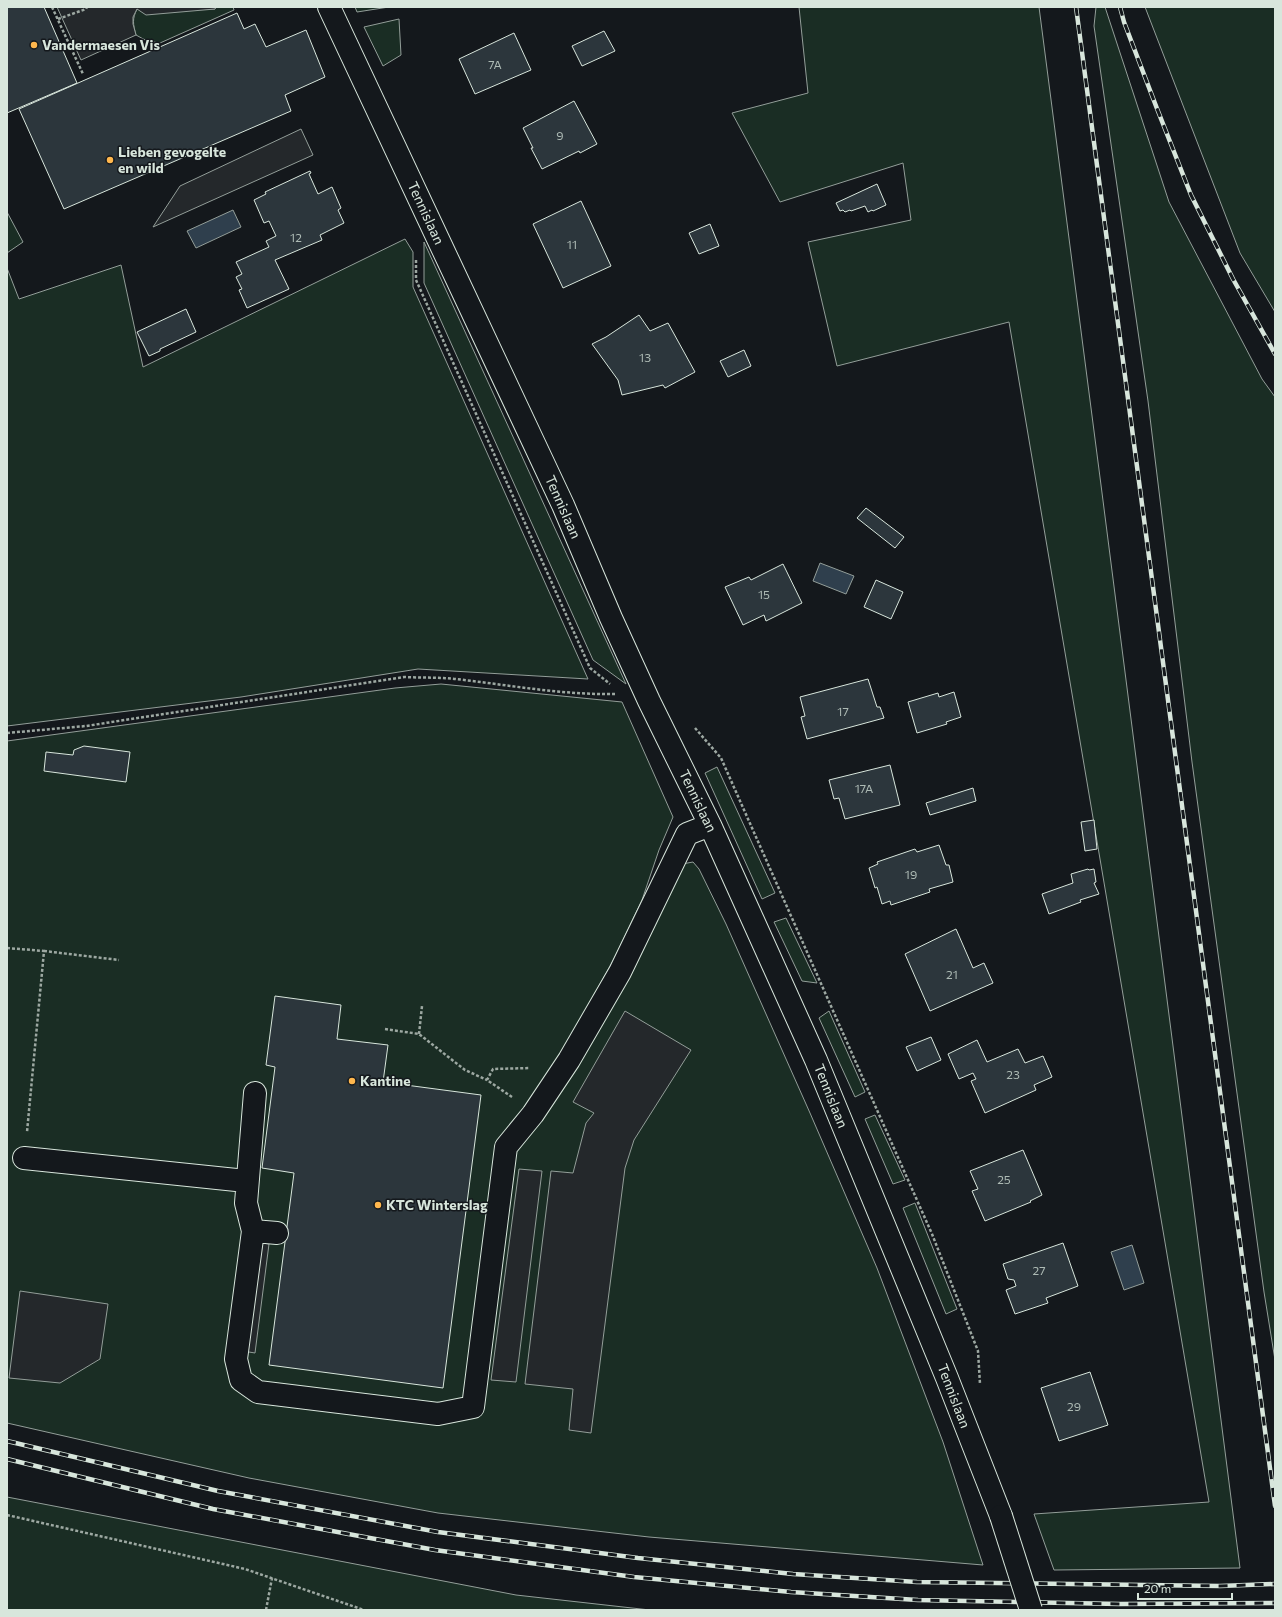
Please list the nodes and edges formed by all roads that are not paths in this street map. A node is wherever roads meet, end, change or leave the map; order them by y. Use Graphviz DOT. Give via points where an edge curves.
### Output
graph roads {
  1 [pos="329,7"];
  2 [pos="710,825"];
  3 [pos="255,1093"];
  4 [pos="24,1158"];
  5 [pos="246,1181"];
  6 [pos="253,1232"];
  7 [pos="277,1233"];
  8 [pos="1031,1610"];
  1 -- 2 [label="street, Tennislaan" via="563,505 649,701"];
  2 -- 6 [label="street" via="687,834 620,972 533,1114 506,1147 474,1407 438,1414 258,1392 241,1380 236,1359"];
  2 -- 8 [label="street, Tennislaan, bridge" via="816,1060 947,1378 1001,1516"];
  3 -- 5 [label="street"];
  4 -- 5 [label="street"];
  5 -- 6 [label="street" via="246,1203"];
  6 -- 7 [label="street"];
}
